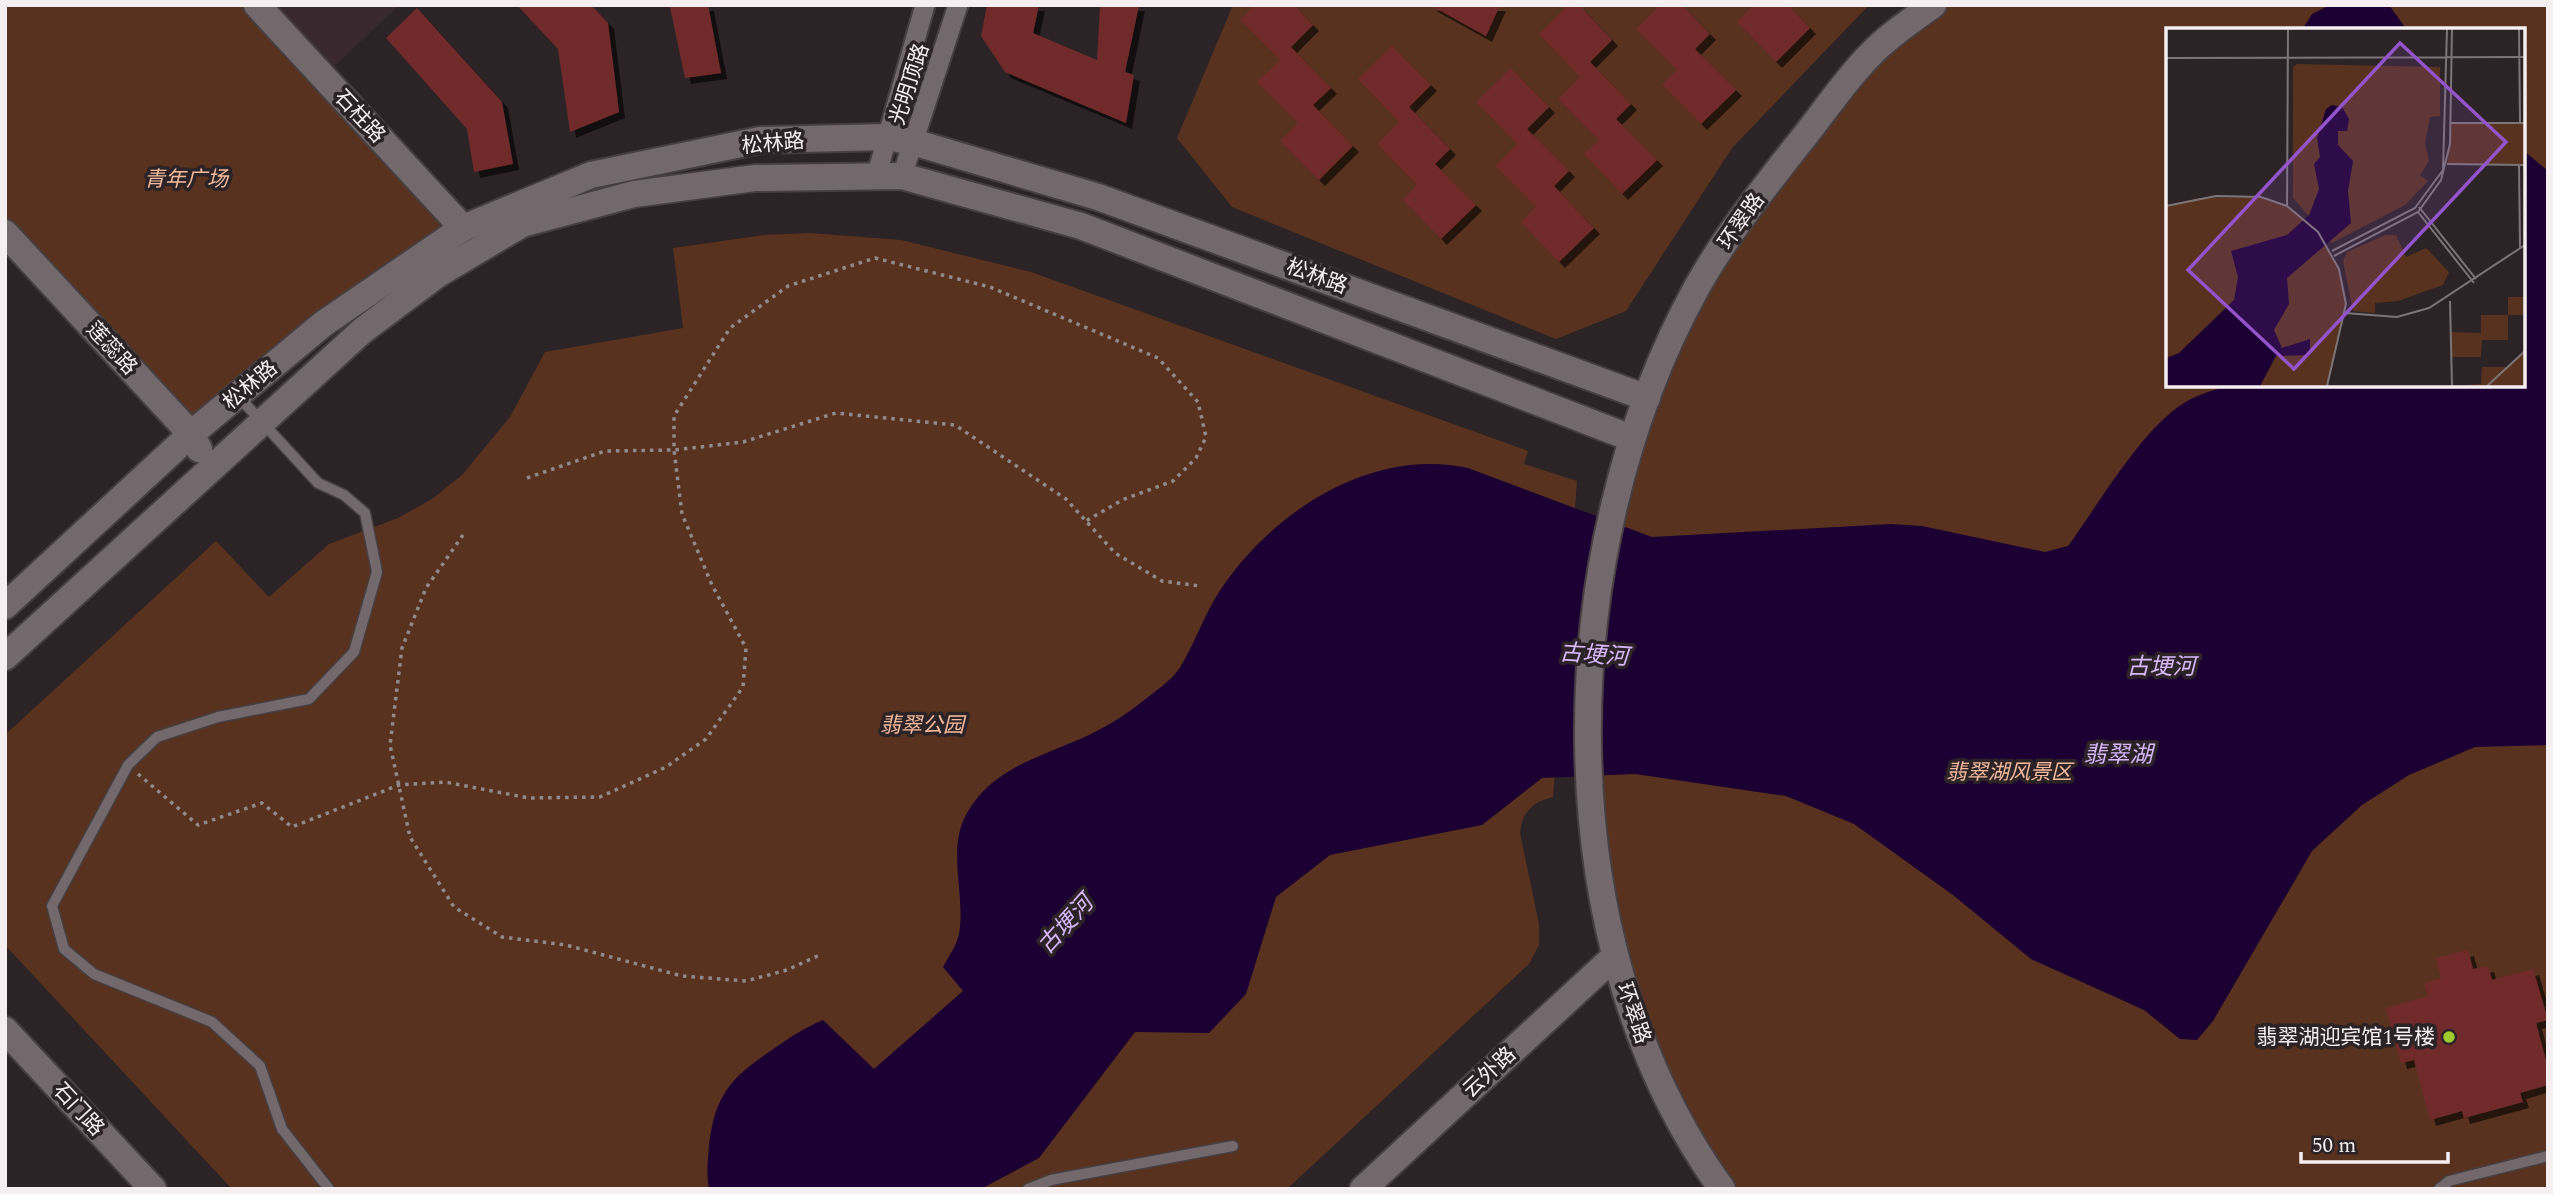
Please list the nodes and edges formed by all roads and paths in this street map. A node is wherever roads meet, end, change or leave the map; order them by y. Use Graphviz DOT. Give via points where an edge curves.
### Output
graph roads {
  1 [pos="257,5"];
  2 [pos="925,5"];
  3 [pos="958,5"];
  4 [pos="1927,7"];
  5 [pos="887,138"];
  6 [pos="914,142"];
  7 [pos="902,176"];
  8 [pos="876,177"];
  9 [pos="463,228"];
  10 [pos="5,233"];
  11 [pos="238,395"];
  12 [pos="1647,398"];
  13 [pos="262,421"];
  14 [pos="191,434"];
  15 [pos="1631,438"];
  16 [pos="674,450"];
  17 [pos="209,469"];
  18 [pos="527,478"];
  19 [pos="1086,520"];
  20 [pos="463,535"];
  21 [pos="1200,586"];
  22 [pos="5,606"];
  23 [pos="5,657"];
  24 [pos="128,765"];
  25 [pos="399,785"];
  26 [pos="822,954"];
  27 [pos="1615,956"];
  28 [pos="5,1030"];
  29 [pos="1233,1146"];
  30 [pos="2548,1156"];
  31 [pos="153,1189"];
  32 [pos="329,1189"];
  33 [pos="1028,1189"];
  34 [pos="1363,1189"];
  35 [pos="1722,1189"];
  36 [pos="2440,1189"];
  1 -- 9 [label="street, 石柱路"];
  2 -- 5 [label="street, 光明顶路"];
  3 -- 6 [label="street, 光明顶路"];
  4 -- 12 [label="street, 环翠路" via="1871,54 1736,223 1695,289"];
  5 -- 6 [label="street, 松林路"];
  5 -- 8 [label="street, 光明顶路"];
  5 -- 9 [label="street, 松林路" via="760,141 591,175"];
  6 -- 7 [label="street, 光明顶路"];
  6 -- 12 [label="street, 松林路" via="1098,197"];
  7 -- 8 [label="street, 松林路"];
  7 -- 15 [label="street, 松林路" via="1081,226"];
  8 -- 13 [label="street, 松林路" via="755,178 635,194 522,224 438,274 362,331"];
  9 -- 11 [label="street, 松林路" via="323,324"];
  10 -- 14 [label="street, 莲蕊路"];
  11 -- 13 [label="lane"];
  11 -- 14 [label="street, 松林路"];
  12 -- 15 [label="street, 环翠路"];
  13 -- 17 [label="street, 松林路"];
  13 -- 24 [label="lane" via="318,483 344,495 365,513 377,572 354,652 309,699 218,716 158,737"];
  14 -- 17 [label="street, 莲蕊路"];
  14 -- 22 [label="street, 松林路"];
  15 -- 27 [label="street, 环翠路" via="1591,623 1587,691 1592,821"];
  16 -- 18 [label="path" via="605,451"];
  16 -- 19 [label="path" via="743,442 836,413 955,425 1066,499"];
  16 -- 19 [label="path" via="674,416 730,328 788,286 875,258 990,287 1158,358 1198,402 1206,436 1196,458 1173,481 1122,500"];
  16 -- 25 [label="path" via="682,514 746,649 743,687 706,739 666,768 600,797 528,798 445,782"];
  17 -- 23 [label="street, 松林路"];
  19 -- 21 [label="path" via="1115,553 1162,581"];
  20 -- 25 [label="path" via="426,588 402,648 390,745"];
  24 -- 25 [label="path" via="198,825 262,803 292,827"];
  24 -- 32 [label="lane" via="52,906 64,949 94,974 212,1023 260,1066 282,1129"];
  25 -- 26 [label="path" via="410,836 454,907 502,937 566,946 682,976 746,981"];
  27 -- 34 [label="street, 云外路"];
  27 -- 35 [label="street, 环翠路" via="1659,1080 1690,1141"];
  28 -- 31 [label="street, 石门路"];
  29 -- 33 [label="lane" via="1051,1180"];
  30 -- 36 [label="lane" via="2449,1181"];
}
